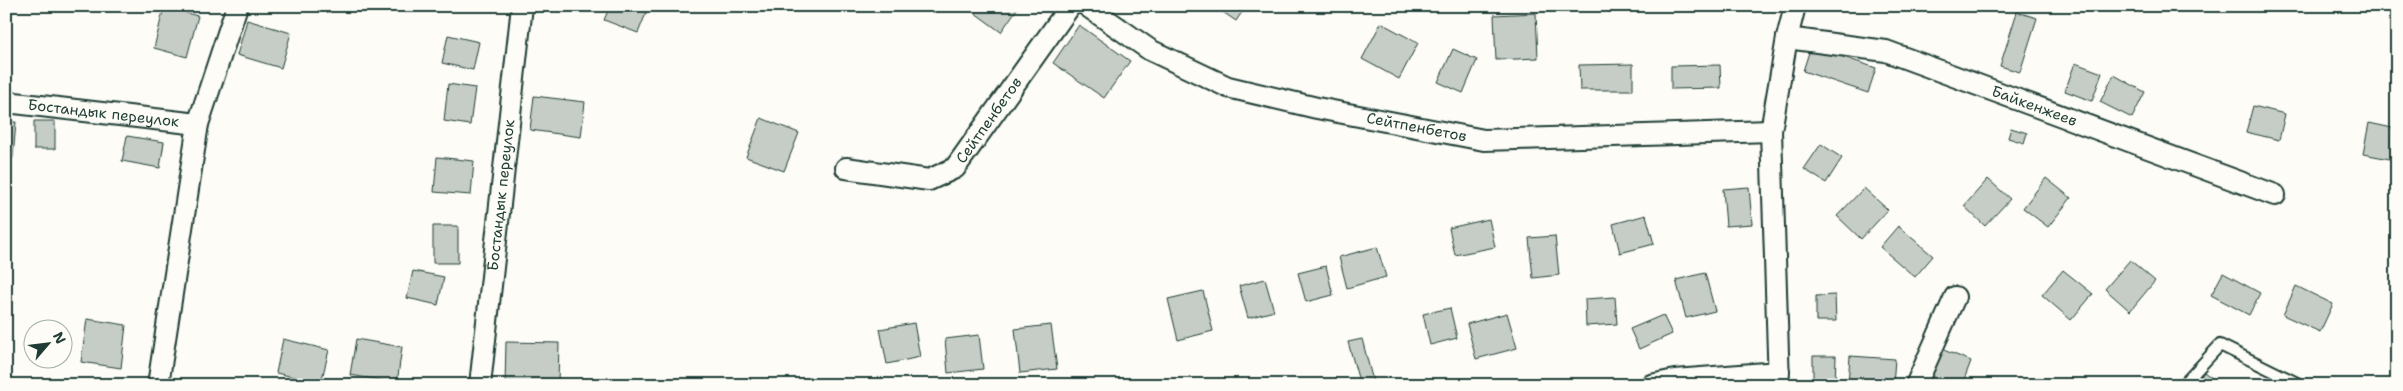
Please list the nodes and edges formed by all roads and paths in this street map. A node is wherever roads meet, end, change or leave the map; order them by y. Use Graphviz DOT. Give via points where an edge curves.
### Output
graph roads {
  1 [pos="237,6"];
  2 [pos="522,6"];
  3 [pos="1070,6"];
  4 [pos="1087,6"];
  5 [pos="1795,6"];
  6 [pos="1787,38"];
  7 [pos="6,102"];
  8 [pos="198,124"];
  9 [pos="1771,130"];
  10 [pos="846,168"];
  11 [pos="2276,195"];
  12 [pos="1955,298"];
  13 [pos="1779,379"];
  14 [pos="158,385"];
  15 [pos="480,385"];
  16 [pos="1651,385"];
  17 [pos="1916,385"];
  18 [pos="2183,385"];
  19 [pos="2301,385"];
  1 -- 8 [label="street, Бостандык переулок"];
  2 -- 15 [label="street, Бостандык переулок"];
  3 -- 10 [label="street, Сейтпенбетов" via="954,168 929,180"];
  4 -- 9 [label="street, Сейтпенбетов" via="1150,50 1228,88 1484,140"];
  5 -- 6 [label="street"];
  6 -- 9 [label="street"];
  6 -- 11 [label="street, Байкенжеев" via="1886,51"];
  7 -- 8 [label="street, Бостандык переулок"];
  8 -- 14 [label="street, Бостандык переулок"];
  9 -- 13 [label="street"];
  12 -- 17 [label="street"];
  13 -- 16 [label="street" via="1675,380"];
  18 -- 19 [label="lane" via="2220,345"];
}
